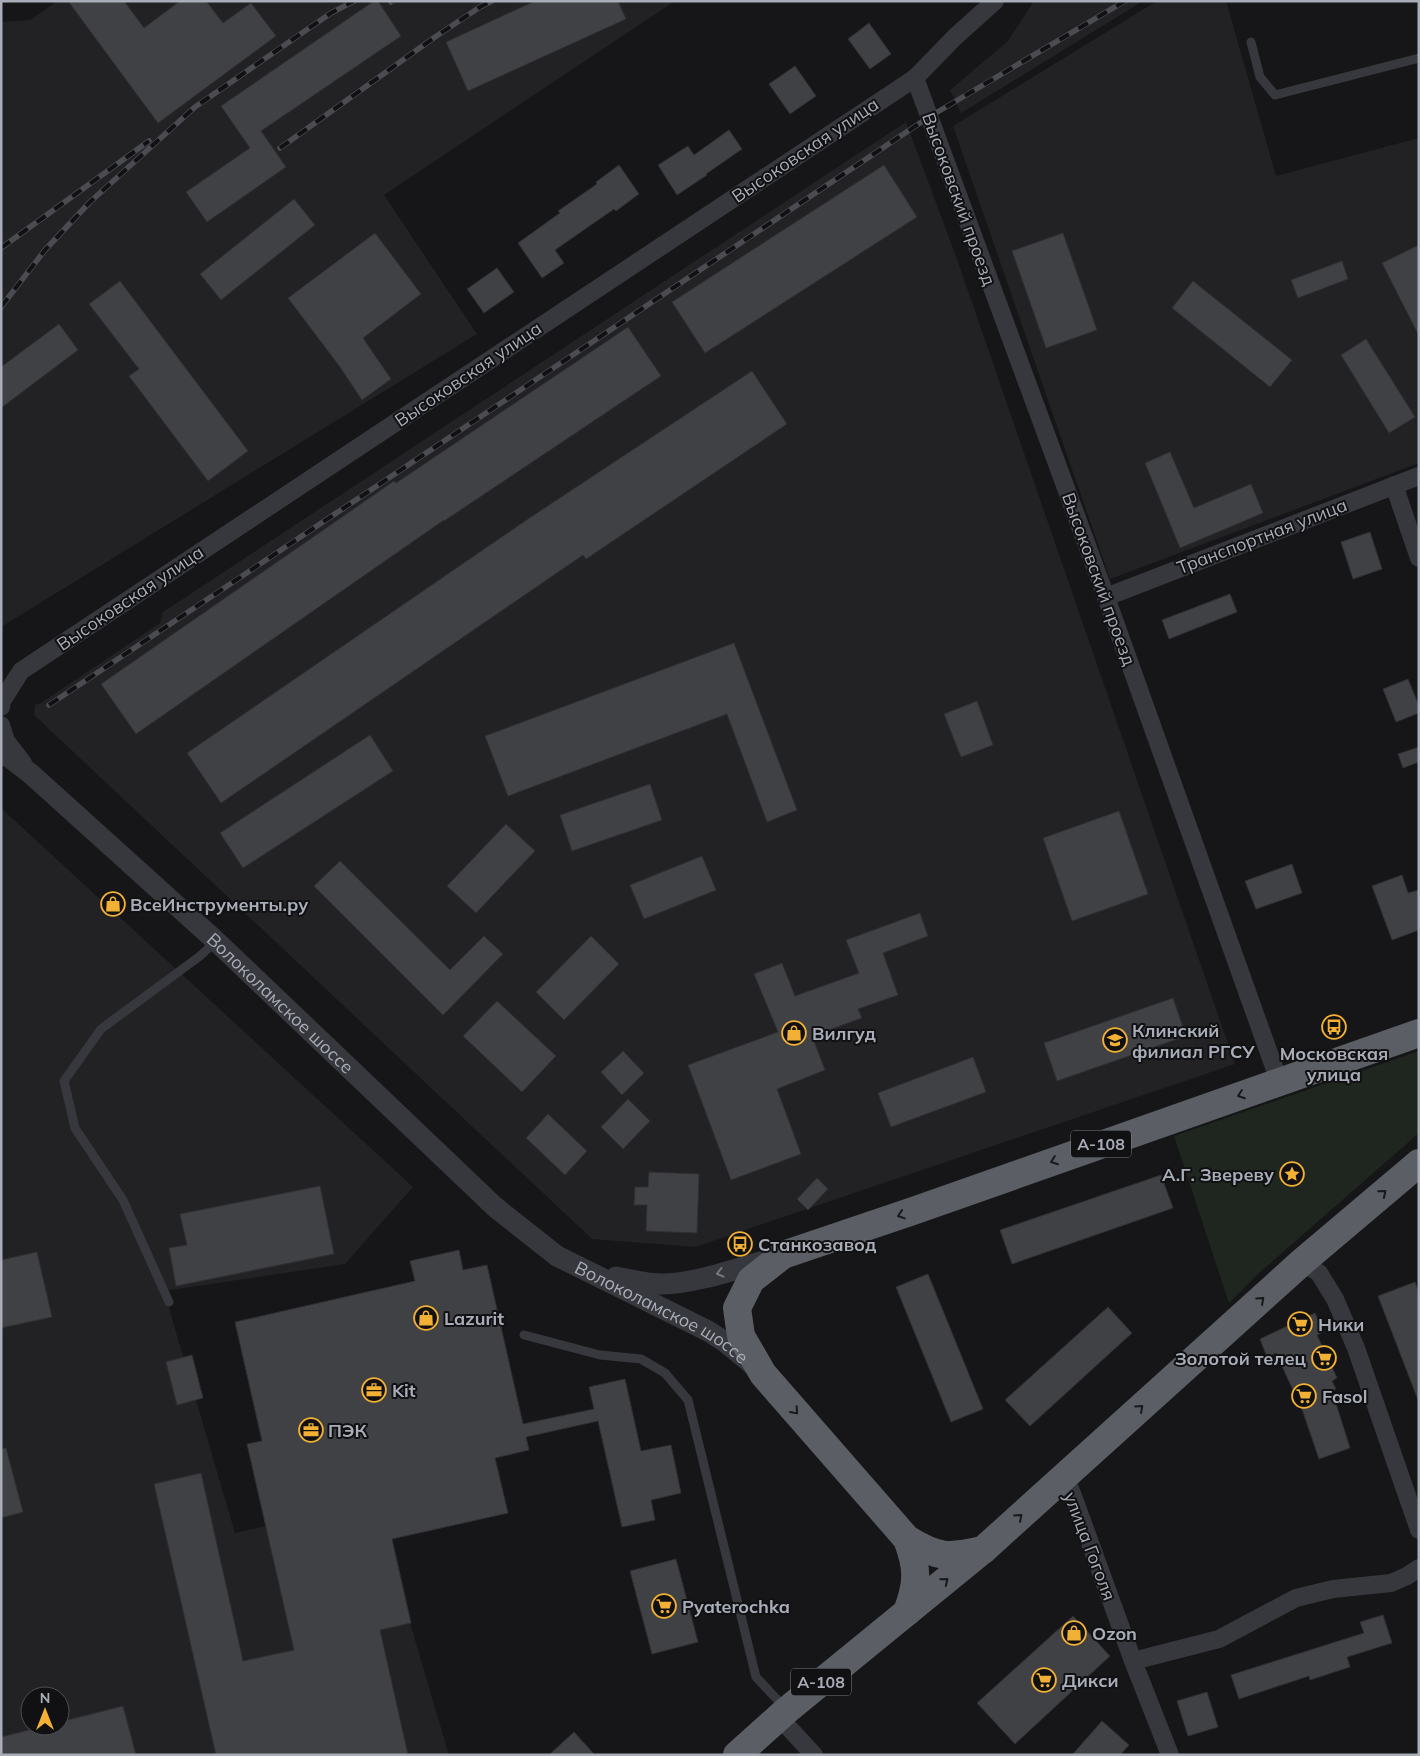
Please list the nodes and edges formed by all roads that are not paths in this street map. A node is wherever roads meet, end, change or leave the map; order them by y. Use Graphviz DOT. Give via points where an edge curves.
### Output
graph roads {
  1 [pos="995,1"];
  2 [pos="1251,42"];
  3 [pos="1419,58"];
  4 [pos="915,78"];
  5 [pos="1419,476"];
  6 [pos="1394,485"];
  7 [pos="1419,558"];
  8 [pos="1106,597"];
  9 [pos="21,671"];
  10 [pos="1,685"];
  11 [pos="1,707"];
  12 [pos="1,725"];
  13 [pos="1,754"];
  14 [pos="31,774"];
  15 [pos="216,940"];
  16 [pos="1419,1033"];
  17 [pos="1280,1081"];
  18 [pos="1419,1163"];
  19 [pos="784,1255"];
  20 [pos="557,1256"];
  21 [pos="1302,1262"];
  22 [pos="169,1302"];
  23 [pos="524,1334"];
  24 [pos="763,1374"];
  25 [pos="1061,1480"];
  26 [pos="1419,1530"];
  27 [pos="907,1539"];
  28 [pos="984,1550"];
  29 [pos="1419,1568"];
  30 [pos="907,1612"];
  31 [pos="1133,1661"];
  32 [pos="783,1714"];
  33 [pos="737,1755"];
  34 [pos="814,1755"];
  35 [pos="1170,1755"];
  1 -- 4 [label="street, Высоковская улица"];
  2 -- 3 [label="lane" via="1260,77 1275,96"];
  4 -- 8 [label="street, Высоковский проезд"];
  4 -- 9 [label="street, Высоковская улица"];
  5 -- 6 [label="street, Транспортная улица"];
  6 -- 7 [label="street"];
  6 -- 8 [label="street, Транспортная улица"];
  8 -- 17 [label="street, Высоковский проезд"];
  9 -- 10 [label="street, Высоковская улица"];
  9 -- 11 [label="street, Высоковская улица"];
  12 -- 14 [label="street" via="6,741"];
  13 -- 14 [label="street, Волоколамское шоссе"];
  14 -- 15 [label="street, Волоколамское шоссе"];
  15 -- 20 [label="street, Волоколамское шоссе" via="496,1207"];
  15 -- 22 [label="lane" via="200,956 101,1029 64,1081 74,1128 124,1200"];
  16 -- 17 [label="highway, А-108"];
  17 -- 19 [label="highway, А-108, one-way"];
  21 -- 18 [label="highway, А-108, one-way"];
  19 -- 20 [label="street, Волоколамское шоссе, one-way" via="684,1282 661,1284 609,1275"];
  19 -- 24 [label="highway, А-108" via="751,1280 737,1308 741,1336"];
  20 -- 24 [label="street, Волоколамское шоссе" via="708,1331"];
  25 -- 21 [label="highway, А-108, one-way"];
  21 -- 26 [label="street" via="1319,1273 1335,1299 1356,1348"];
  23 -- 32 [label="lane" via="600,1355 640,1358 665,1373 688,1400 756,1677"];
  24 -- 27 [label="highway, А-108, one-way"];
  28 -- 25 [label="highway, А-108, one-way"];
  25 -- 31 [label="street, улица Гоголя" via="1069,1486 1073,1496"];
  27 -- 28 [label="highway, А-108" via="935,1554 964,1555"];
  27 -- 30 [label="highway, А-108" via="916,1570"];
  30 -- 28 [label="highway, А-108, one-way"];
  29 -- 31 [label="street" via="1391,1584 1333,1589 1296,1598 1219,1639"];
  30 -- 32 [label="highway, А-108"];
  31 -- 35 [label="street, улица Гоголя"];
  32 -- 33 [label="highway, А-108"];
  32 -- 34 [label="street"];
}
